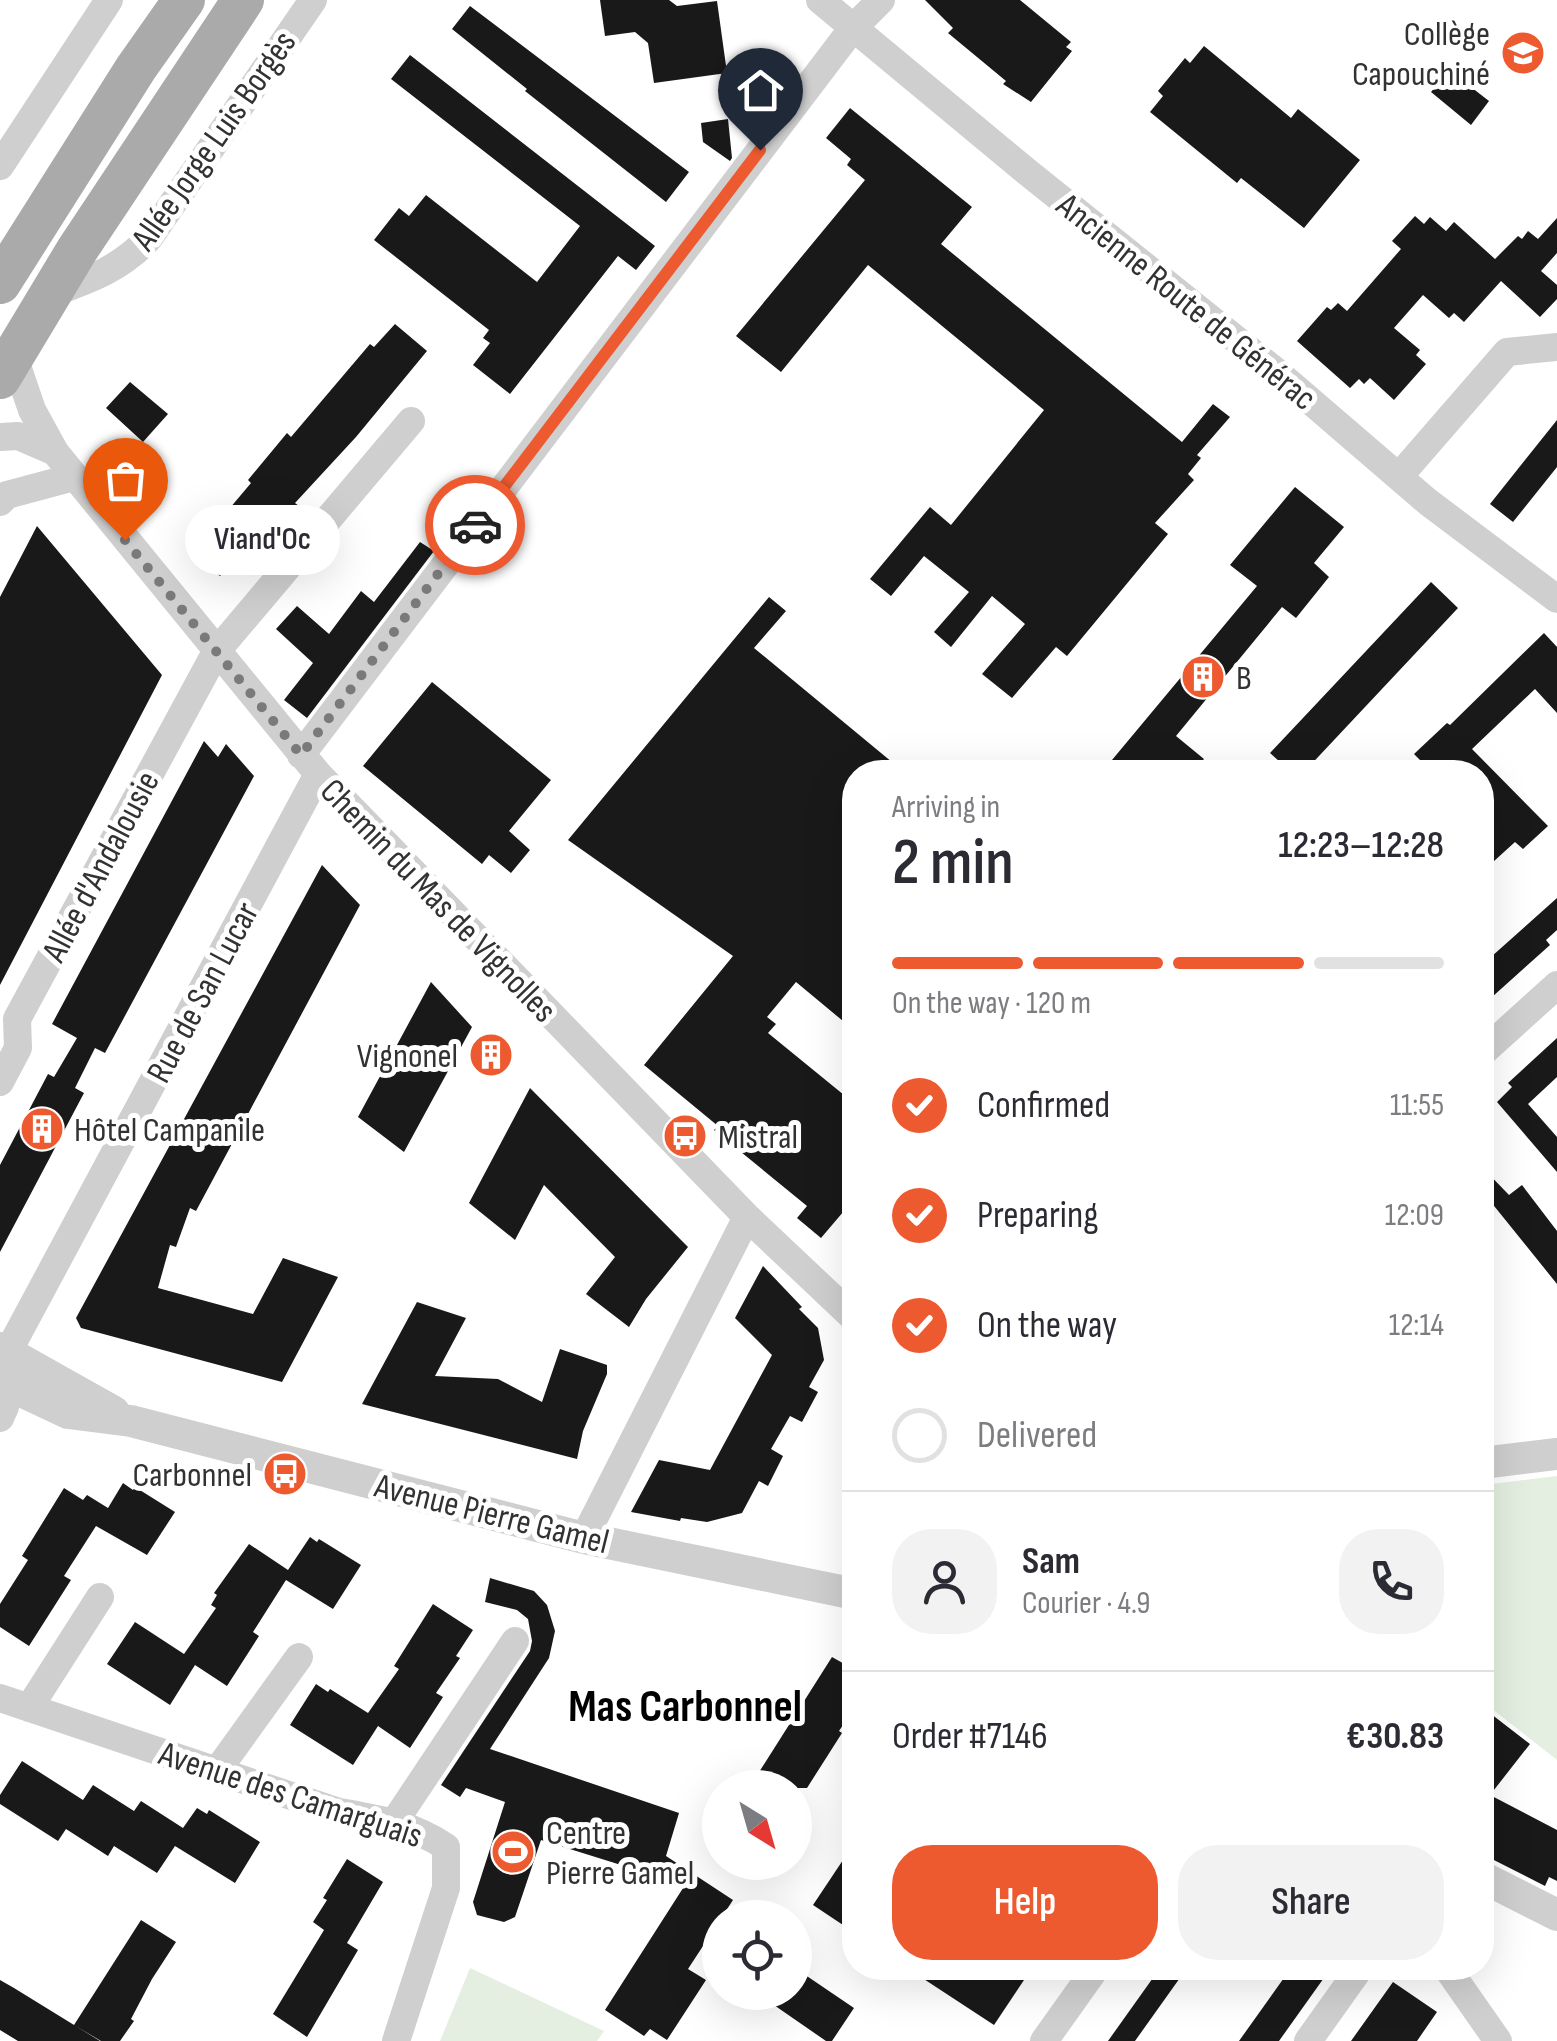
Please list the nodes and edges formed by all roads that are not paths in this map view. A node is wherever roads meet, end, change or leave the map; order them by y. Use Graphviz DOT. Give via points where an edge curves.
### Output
graph roads {
  1 [pos="109,0"];
  2 [pos="184,0"];
  3 [pos="243,0"];
  4 [pos="313,0"];
  5 [pos="820,0"];
  6 [pos="881,0"];
  7 [pos="852,29"];
  8 [pos="0,166"];
  9 [pos="0,283"];
  10 [pos="50,294"];
  11 [pos="1557,347"];
  12 [pos="7,366"];
  13 [pos="410,421"];
  14 [pos="0,436"];
  15 [pos="54,452"];
  16 [pos="1408,466"];
  17 [pos="74,477"];
  18 [pos="0,502"];
  19 [pos="1557,599"];
  20 [pos="216,652"];
  21 [pos="310,764"];
  22 [pos="1557,985"];
  23 [pos="1494,1041"];
  24 [pos="0,1082"];
  25 [pos="747,1217"];
  26 [pos="842,1306"];
  27 [pos="4,1367"];
  28 [pos="0,1418"];
  29 [pos="1557,1454"];
  30 [pos="1494,1462"];
  31 [pos="584,1538"];
  32 [pos="842,1591"];
  33 [pos="100,1597"];
  34 [pos="515,1641"];
  35 [pos="298,1656"];
  36 [pos="0,1698"];
  37 [pos="29,1708"];
  38 [pos="217,1771"];
  39 [pos="395,1822"];
  40 [pos="1494,1883"];
  41 [pos="1557,1915"];
  42 [pos="1087,1980"];
  43 [pos="1351,1980"];
  44 [pos="1455,1980"];
  45 [pos="1496,2039"];
  46 [pos="396,2041"];
  47 [pos="1044,2041"];
  48 [pos="1308,2041"];
  1 -- 8 [label="street"];
  2 -- 9 [label="main road"];
  3 -- 10 [label="main road"];
  4 -- 10 [label="street, Allée Jorge Luis Borgès" via="140,248 112,269"];
  5 -- 7 [label="street, Ancienne Route de Générac"];
  6 -- 7 [label="street, Rue de San Lucar"];
  7 -- 19 [label="street, Ancienne Route de Générac" via="1278,372 1428,502"];
  7 -- 21 [label="street, Rue de San Lucar"];
  10 -- 12 [label="main road"];
  11 -- 16 [label="street" via="1507,352"];
  12 -- 15 [label="street, Chemin du Mas de Vignolles"];
  13 -- 20 [label="street, Allée d'Andalousie"];
  14 -- 15 [label="street" via="18,436"];
  15 -- 17 [label="street, Chemin du Mas de Vignolles"];
  17 -- 18 [label="street"];
  17 -- 20 [label="street, Chemin du Mas de Vignolles"];
  20 -- 21 [label="street, Chemin du Mas de Vignolles"];
  20 -- 24 [label="street, Allée d'Andalousie" via="17,1019 18,1048"];
  21 -- 25 [label="street, Chemin du Mas de Vignolles"];
  21 -- 27 [label="street, Rue de San Lucar"];
  22 -- 23 [label="street"];
  25 -- 26 [label="street, Chemin du Mas de Vignolles"];
  25 -- 31 [label="street"];
  27 -- 28 [label="street, Rue de San Lucar"];
  27 -- 31 [label="street, Avenue Pierre Gamel" via="131,1422"];
  29 -- 30 [label="street"];
  31 -- 32 [label="street, Avenue Pierre Gamel"];
  33 -- 37 [label="street"];
  34 -- 39 [label="street"];
  35 -- 38 [label="street"];
  36 -- 37 [label="street, Avenue des Camarguais"];
  37 -- 38 [label="street, Avenue des Camarguais"];
  38 -- 39 [label="street, Avenue des Camarguais" via="338,1812"];
  39 -- 46 [label="street, Avenue des Camarguais" via="446,1847 446,1888"];
  40 -- 41 [label="street"];
  42 -- 47 [label="street"];
  43 -- 48 [label="street"];
  44 -- 45 [label="street"];
}
